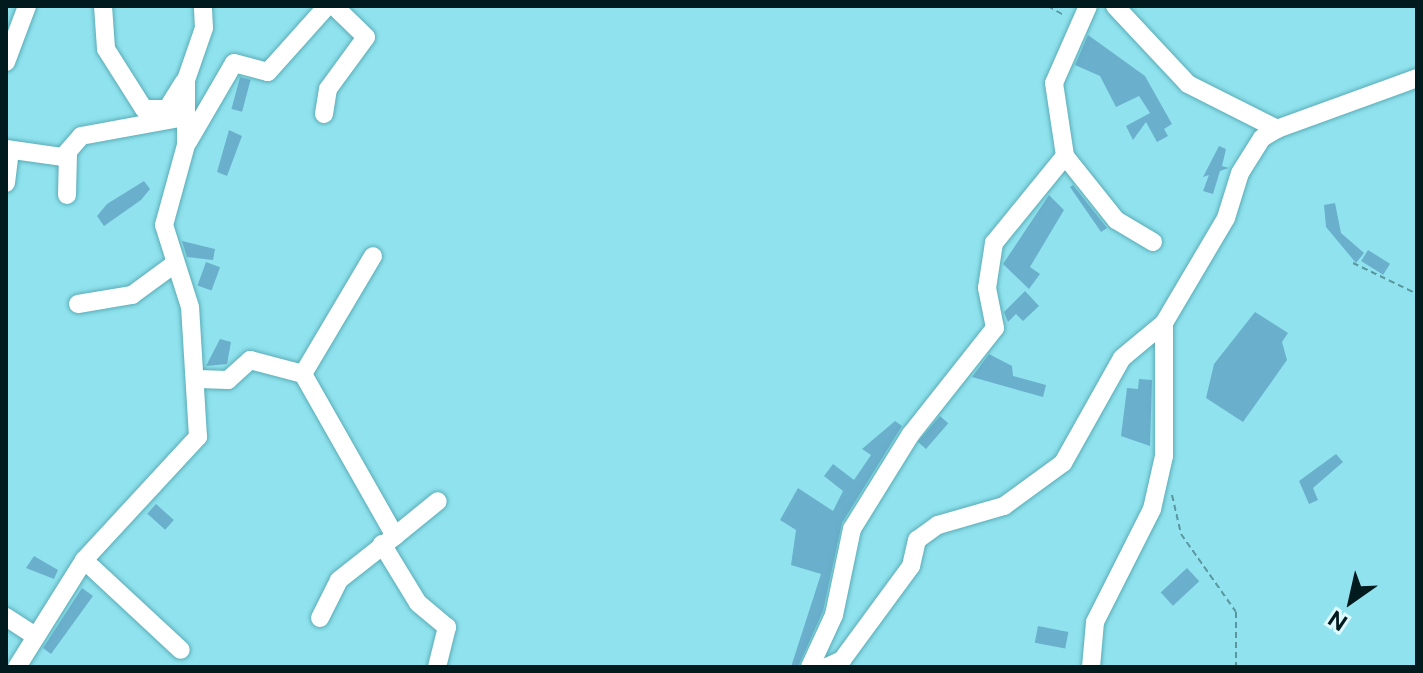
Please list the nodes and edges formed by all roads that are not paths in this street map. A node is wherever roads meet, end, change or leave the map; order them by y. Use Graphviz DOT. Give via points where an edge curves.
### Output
graph roads {
  1 [pos="27,6"];
  2 [pos="103,6"];
  3 [pos="203,6"];
  4 [pos="327,6"];
  5 [pos="334,6"];
  6 [pos="1115,6"];
  7 [pos="1081,10"];
  8 [pos="6,62"];
  9 [pos="1417,78"];
  10 [pos="186,80"];
  11 [pos="324,114"];
  12 [pos="185,117"];
  13 [pos="1277,129"];
  14 [pos="186,145"];
  15 [pos="8,149"];
  16 [pos="68,155"];
  17 [pos="1065,156"];
  18 [pos="6,183"];
  19 [pos="67,195"];
  20 [pos="1153,242"];
  21 [pos="373,256"];
  22 [pos="173,265"];
  23 [pos="78,304"];
  24 [pos="1164,323"];
  25 [pos="303,374"];
  26 [pos="198,379"];
  27 [pos="438,501"];
  28 [pos="389,540"];
  29 [pos="84,560"];
  30 [pos="6,617"];
  31 [pos="320,618"];
  32 [pos="32,634"];
  33 [pos="181,650"];
  34 [pos="17,667"];
  35 [pos="437,667"];
  36 [pos="810,667"];
  37 [pos="827,667"];
  38 [pos="1091,667"];
  1 -- 8 [label="street"];
  2 -- 10 [label="street" via="106,49 144,109 167,109"];
  3 -- 10 [label="street" via="204,28"];
  4 -- 14 [label="street" via="268,72 234,63"];
  5 -- 11 [label="street" via="366,37 328,89"];
  6 -- 13 [label="street" via="1188,84"];
  7 -- 17 [label="street" via="1054,83"];
  9 -- 13 [label="street"];
  10 -- 12 [label="street"];
  12 -- 14 [label="street"];
  12 -- 16 [label="street" via="81,136"];
  13 -- 24 [label="street" via="1262,138 1240,173 1226,218"];
  14 -- 22 [label="street" via="164,225"];
  15 -- 16 [label="street"];
  15 -- 18 [label="street"];
  16 -- 19 [label="street"];
  17 -- 20 [label="street" via="1116,220"];
  17 -- 36 [label="street" via="994,243 987,288 995,328 911,434 852,529 834,615"];
  21 -- 25 [label="street"];
  22 -- 23 [label="street" via="132,295"];
  22 -- 26 [label="street" via="190,307"];
  24 -- 37 [label="street" via="1122,358 1063,463 1004,506 938,525 917,540 902,579 842,660"];
  24 -- 38 [label="street" via="1164,456 1152,509 1095,622"];
  25 -- 26 [label="street" via="250,360 228,380"];
  25 -- 28 [label="street"];
  26 -- 29 [label="street" via="198,437 191,452"];
  27 -- 28 [label="street"];
  28 -- 31 [label="street" via="339,580"];
  28 -- 35 [label="street" via="418,603 447,627"];
  29 -- 32 [label="street"];
  29 -- 33 [label="street"];
  30 -- 32 [label="street"];
  32 -- 34 [label="street"];
}
